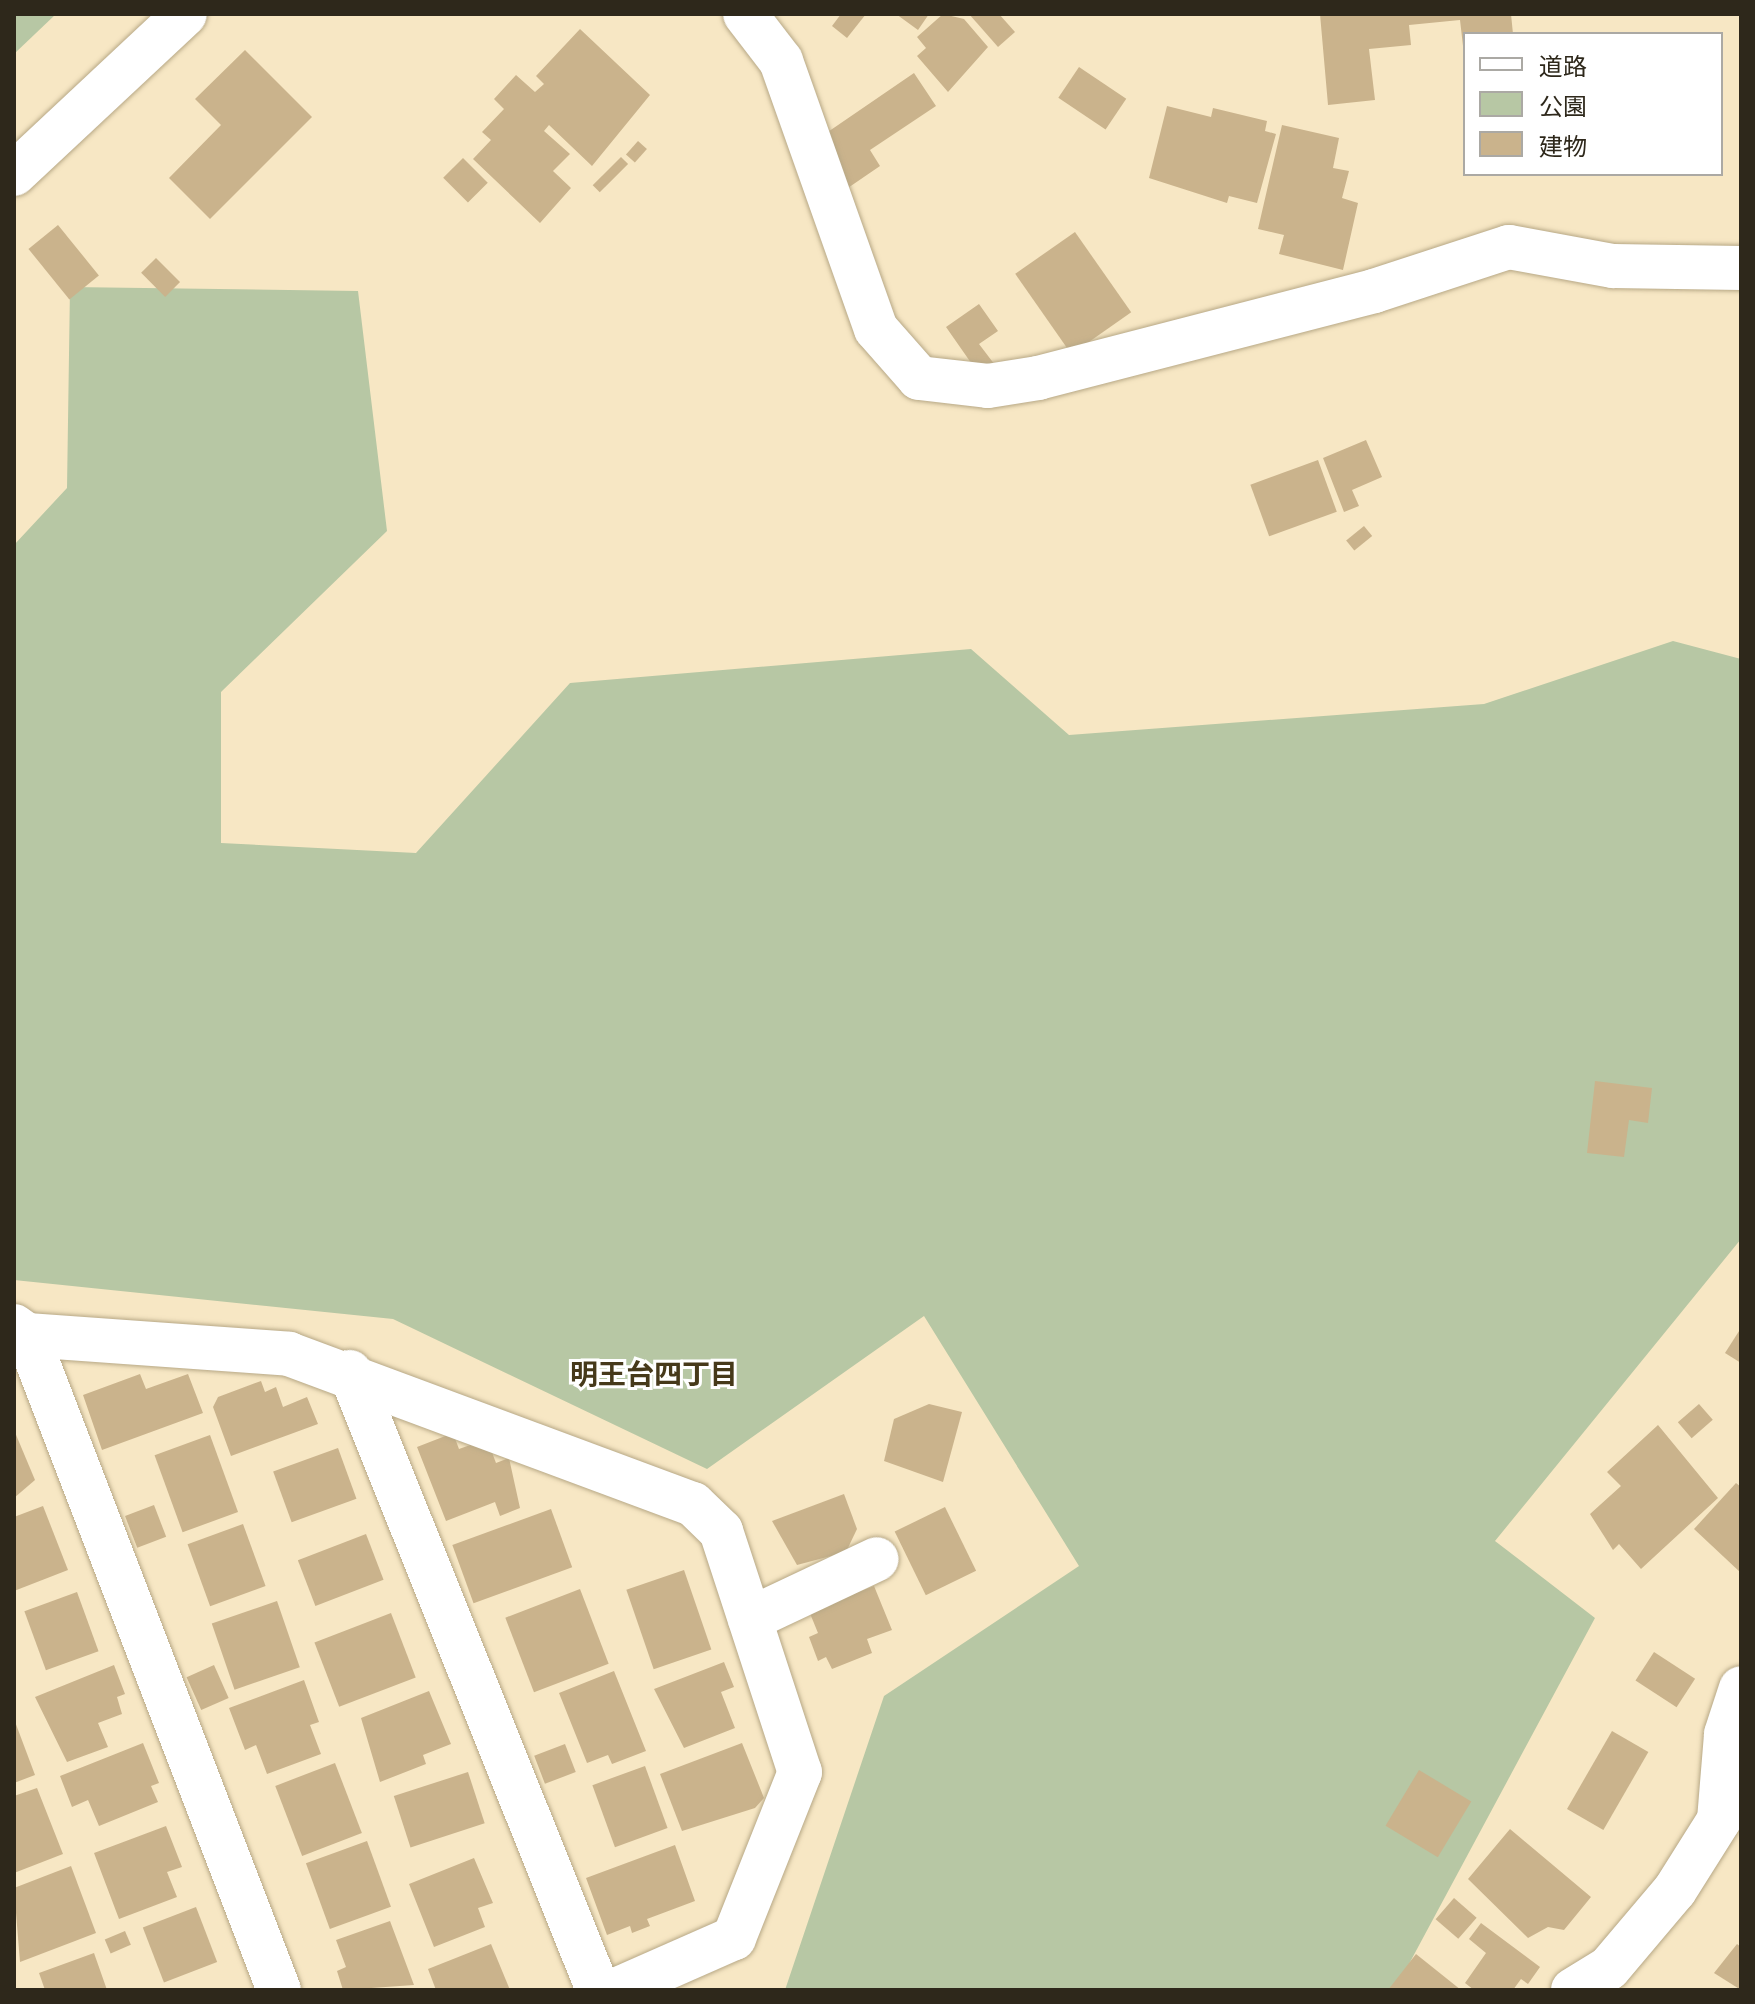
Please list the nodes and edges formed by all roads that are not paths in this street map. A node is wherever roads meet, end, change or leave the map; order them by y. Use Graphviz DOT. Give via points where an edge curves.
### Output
graph roads {
  1 [pos="185,14"];
  2 [pos="745,14"];
  3 [pos="14,174"];
  4 [pos="1741,268"];
  5 [pos="21,1330"];
  6 [pos="350,1372"];
  7 [pos="877,1559"];
  8 [pos="750,1619"];
  9 [pos="1741,1688"];
  10 [pos="279,1990"];
  11 [pos="598,1990"];
  12 [pos="616,1990"];
  13 [pos="1573,1990"];
  1 -- 3 [label="street"];
  2 -- 4 [label="street" via="781,61 876,329 919,378 988,386 1038,378 1359,295 1509,247 1613,266"];
  5 -- 6 [label="street" via="289,1354"];
  5 -- 10 [label="street"];
  6 -- 8 [label="street" via="693,1504 721,1531"];
  6 -- 11 [label="street"];
  7 -- 8 [label="street"];
  8 -- 12 [label="street" via="800,1772 734,1938"];
  9 -- 13 [label="street" via="1726,1734 1719,1820 1675,1890 1609,1968"];
}
